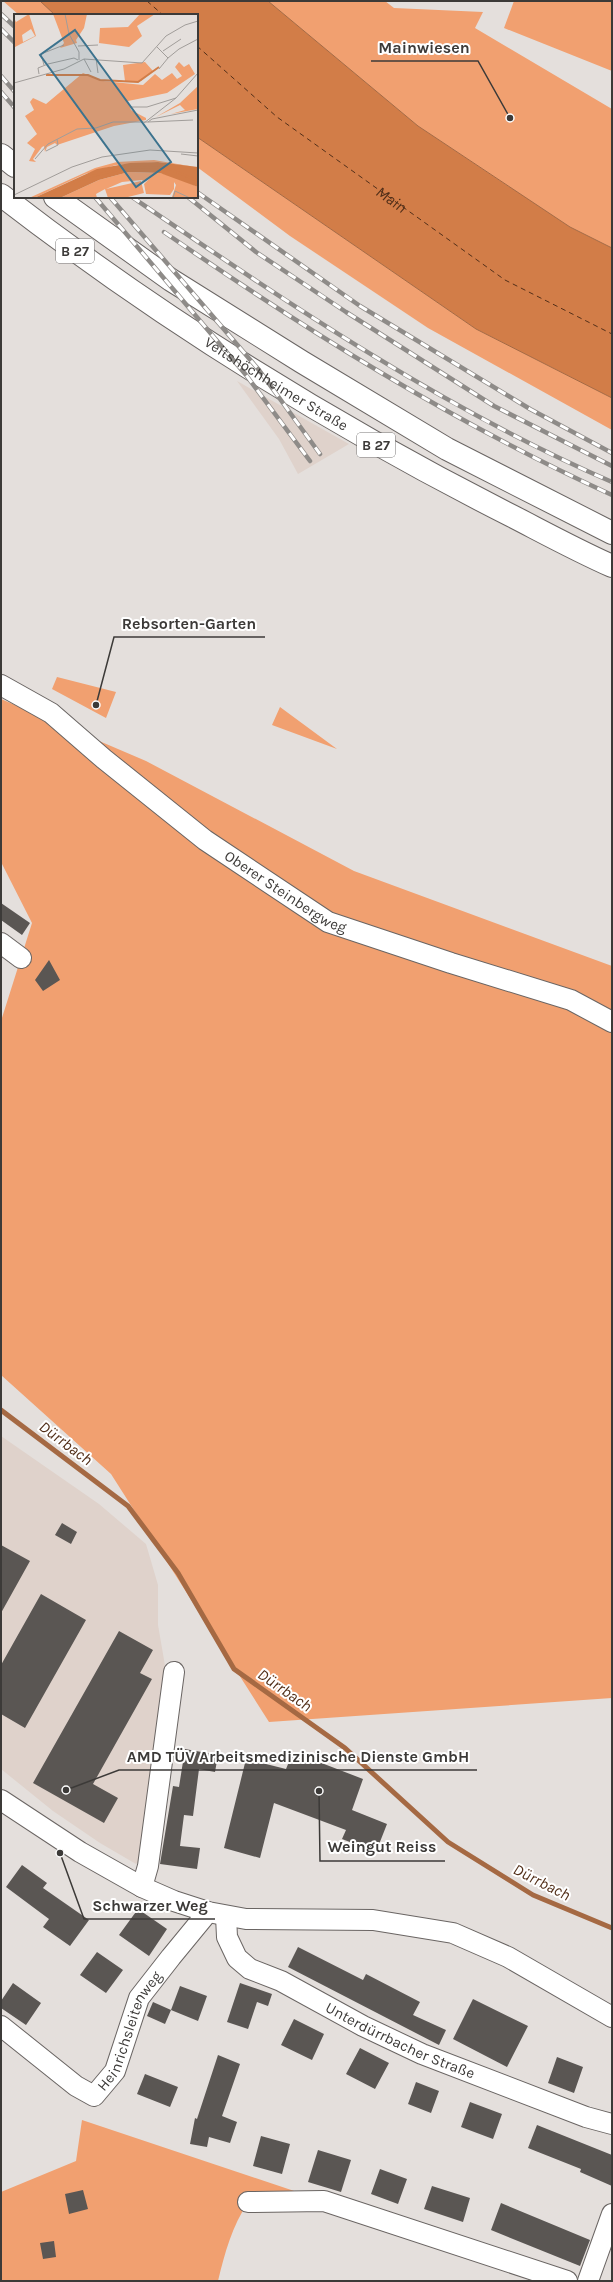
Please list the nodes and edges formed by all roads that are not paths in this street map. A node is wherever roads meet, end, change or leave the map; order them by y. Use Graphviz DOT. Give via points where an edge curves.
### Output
graph roads {
  1 [pos="1,155"];
  2 [pos="14,165"];
  3 [pos="1,195"];
  4 [pos="56,198"];
  5 [pos="612,533"];
  6 [pos="612,566"];
  7 [pos="1,684"];
  8 [pos="1,943"];
  9 [pos="21,958"];
  10 [pos="612,1022"];
  11 [pos="174,1672"];
  12 [pos="1,1800"];
  13 [pos="142,1887"];
  14 [pos="217,1914"];
  15 [pos="612,2017"];
  16 [pos="1,2026"];
  17 [pos="612,2124"];
  18 [pos="248,2202"];
  19 [pos="612,2214"];
  20 [pos="567,2281"];
  21 [pos="588,2281"];
  1 -- 2 [label="highway"];
  3 -- 6 [label="highway, Veitshöchheimer Straße / B 27" via="150,305 334,421 426,473"];
  4 -- 5 [label="highway, B 27" via="171,280 302,362 447,449"];
  7 -- 10 [label="street, Oberer Steinbergweg" via="51,713 205,840 328,922 571,1000"];
  8 -- 9 [label="street"];
  11 -- 13 [label="street" via="148,1866"];
  12 -- 13 [label="street" via="80,1852"];
  13 -- 14 [label="street" via="174,1902"];
  14 -- 15 [label="street" via="246,1919 374,1920 453,1933 508,1957"];
  14 -- 16 [label="street, Heinrichsleitenweg" via="170,1957 139,1998 115,2070 94,2096 76,2086"];
  14 -- 17 [label="street, Unterdürrbacher Straße" via="237,1958 250,1969 281,1981 363,2026 422,2054 586,2117"];
  18 -- 20 [label="street" via="324,2201"];
  19 -- 21 [label="street"];
}
